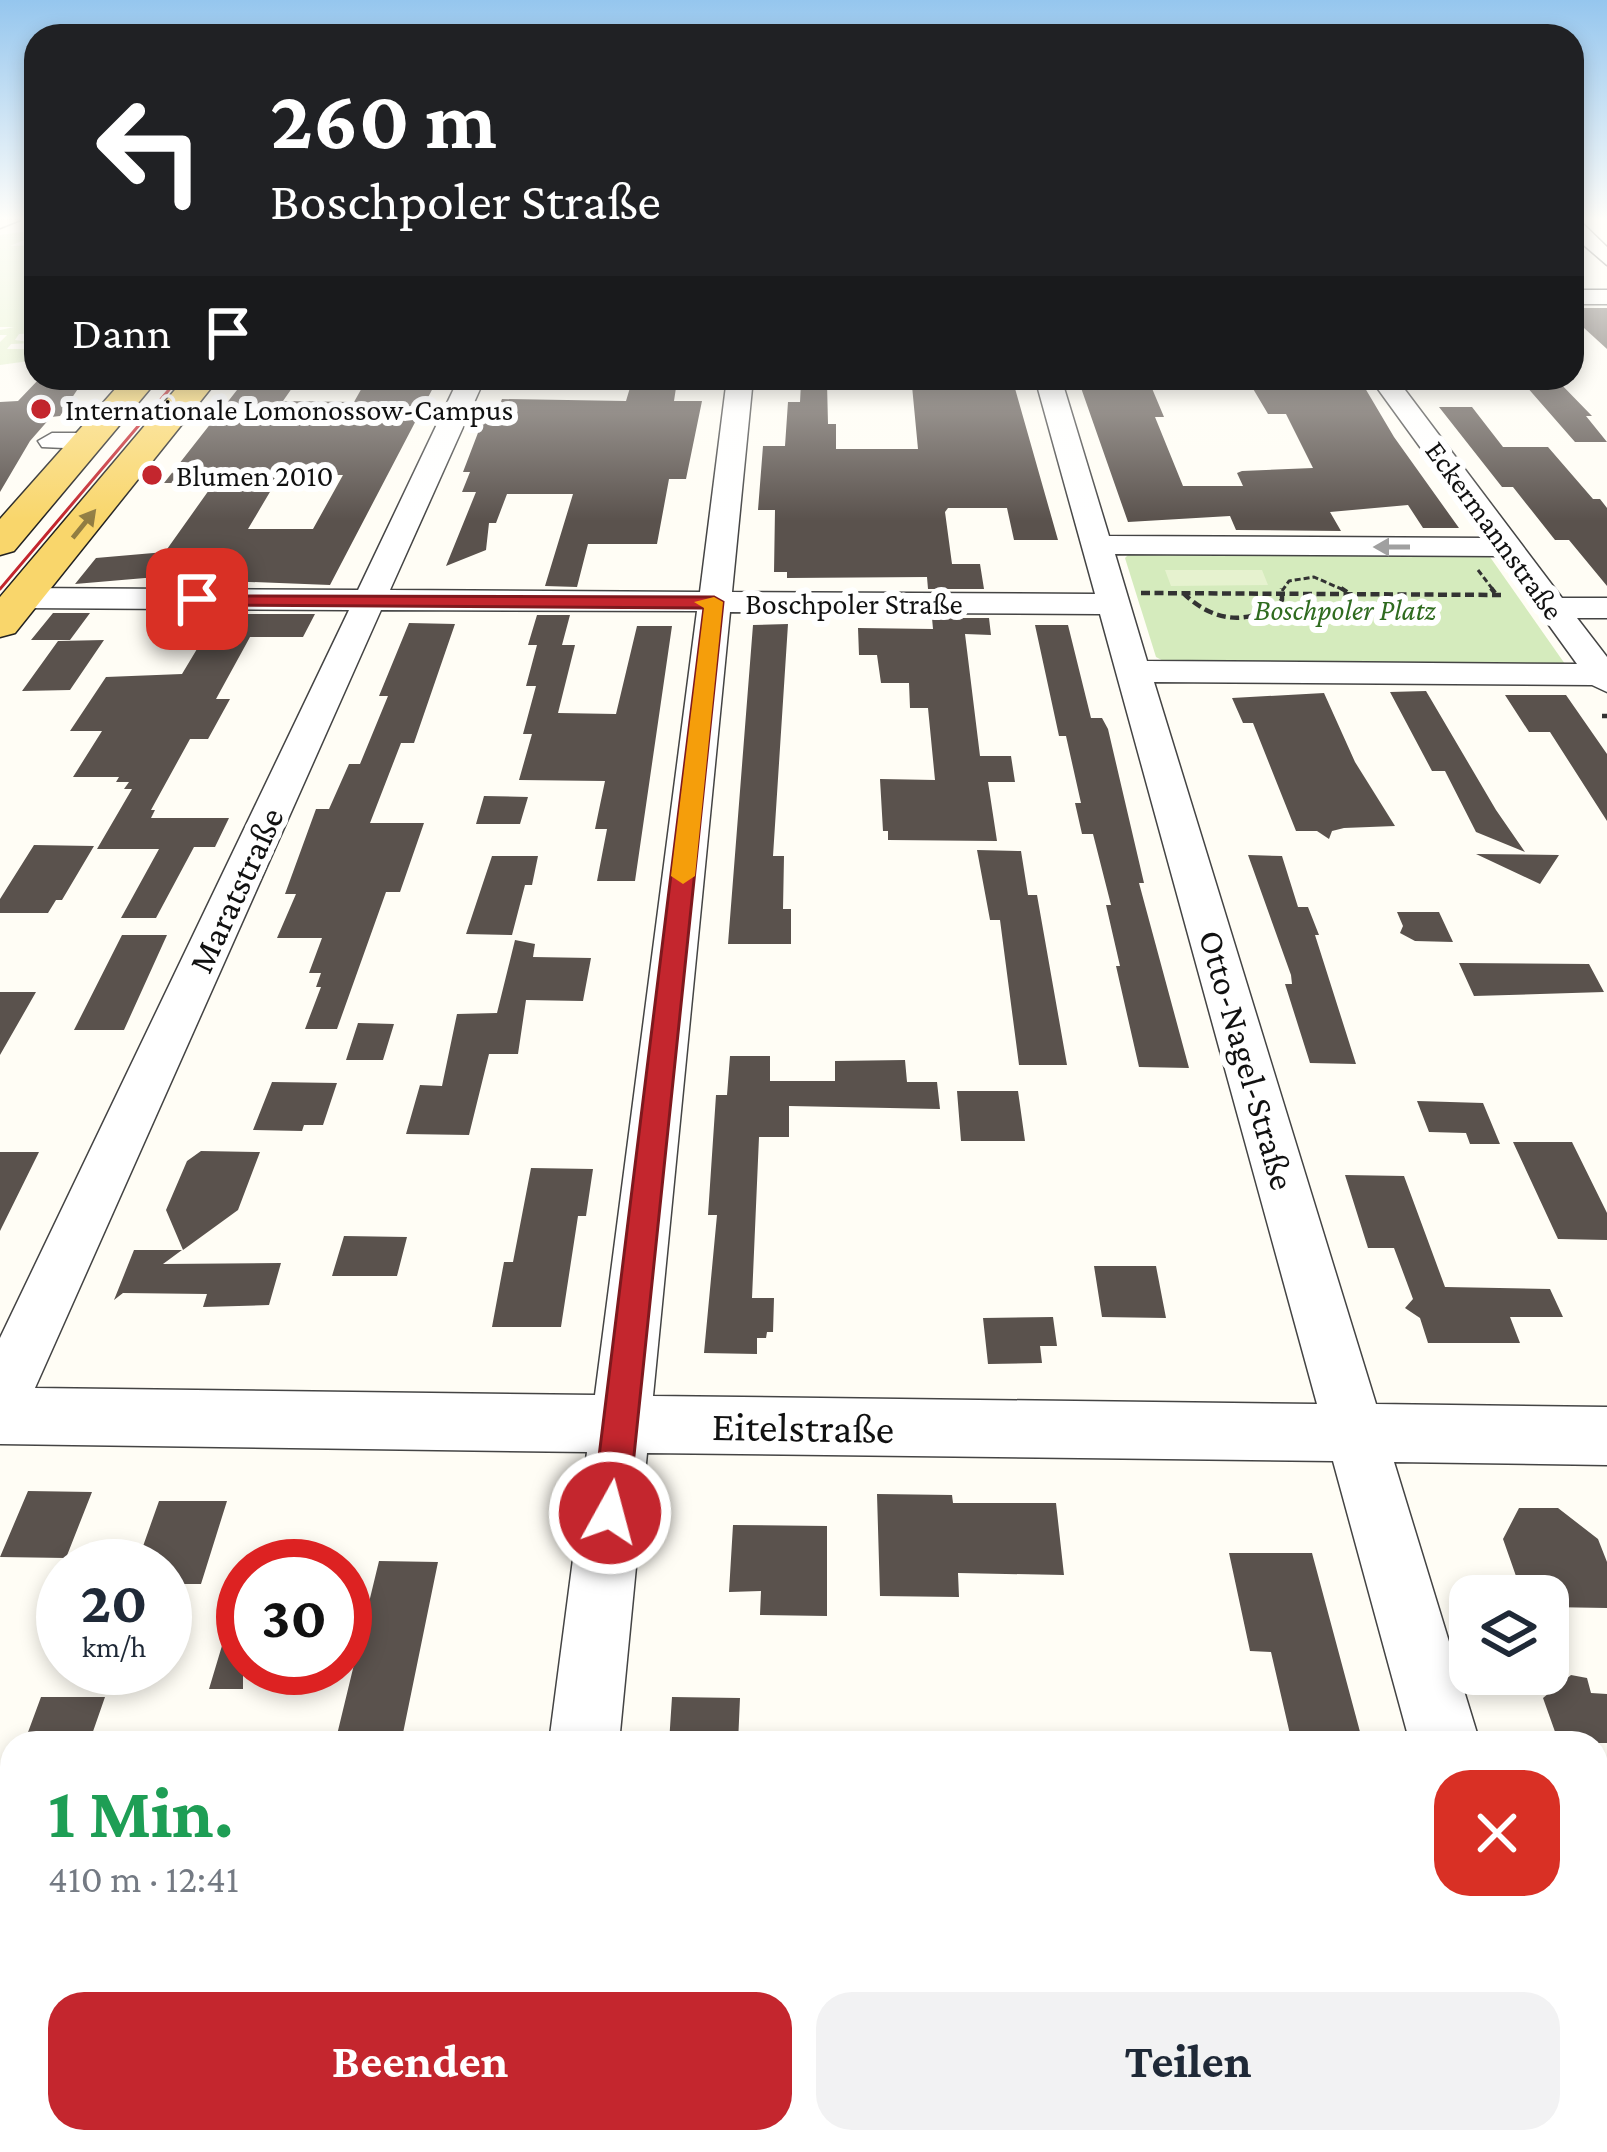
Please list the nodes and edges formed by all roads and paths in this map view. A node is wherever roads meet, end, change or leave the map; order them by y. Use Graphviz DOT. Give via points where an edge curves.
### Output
graph roads {
  1 [pos="129,390"];
  2 [pos="193,390"];
  3 [pos="466,390"];
  4 [pos="739,390"];
  5 [pos="1051,390"];
  6 [pos="1392,390"];
  7 [pos="0,543"];
  8 [pos="1096,545"];
  9 [pos="1509,548"];
  10 [pos="1246,584"];
  11 [pos="1185,591"];
  12 [pos="1250,593"];
  13 [pos="1283,593"];
  14 [pos="1350,594"];
  15 [pos="1117,596"];
  16 [pos="369,600"];
  17 [pos="714,602"];
  18 [pos="1549,602"];
  19 [pos="7,607"];
  20 [pos="1607,608"];
  21 [pos="1133,671"];
  22 [pos="1605,697"];
  23 [pos="0,1401"];
  24 [pos="0,1416"];
  25 [pos="620,1426"];
  26 [pos="1355,1432"];
  27 [pos="1607,1436"];
  28 [pos="585,1731"];
  29 [pos="1442,1731"];
  1 -- 7 [label="main road" via="70,441"];
  19 -- 2 [label="main road, one-way"];
  3 -- 16 [label="street, Maratstraße"];
  4 -- 17 [label="street"];
  5 -- 8 [label="street, Otto-Nagel-Straße"];
  6 -- 9 [label="street, Eckermannstraße"];
  9 -- 8 [label="street, one-way"];
  8 -- 15 [label="street, Otto-Nagel-Straße"];
  9 -- 18 [label="street, Eckermannstraße"];
  10 -- 12 [label="path"];
  11 -- 12 [label="path"];
  11 -- 13 [label="path" via="1203,613 1238,619 1264,614"];
  11 -- 15 [label="path"];
  12 -- 13 [label="path"];
  13 -- 14 [label="path"];
  13 -- 14 [label="path" via="1286,581 1306,577"];
  14 -- 18 [label="path"];
  15 -- 17 [label="street, Boschpoler Straße"];
  15 -- 21 [label="street, Otto-Nagel-Straße"];
  16 -- 17 [label="street, Boschpoler Straße"];
  16 -- 19 [label="street, Boschpoler Straße"];
  16 -- 23 [label="street, Maratstraße"];
  17 -- 25 [label="street"];
  18 -- 20 [label="street"];
  18 -- 22 [label="street, Eckermannstraße"];
  21 -- 22 [label="street"];
  21 -- 26 [label="street, Otto-Nagel-Straße"];
  24 -- 25 [label="street, Eitelstraße"];
  25 -- 26 [label="street, Eitelstraße"];
  25 -- 28 [label="street"];
  26 -- 27 [label="street, Eitelstraße"];
  26 -- 29 [label="street, Otto-Nagel-Straße"];
}
